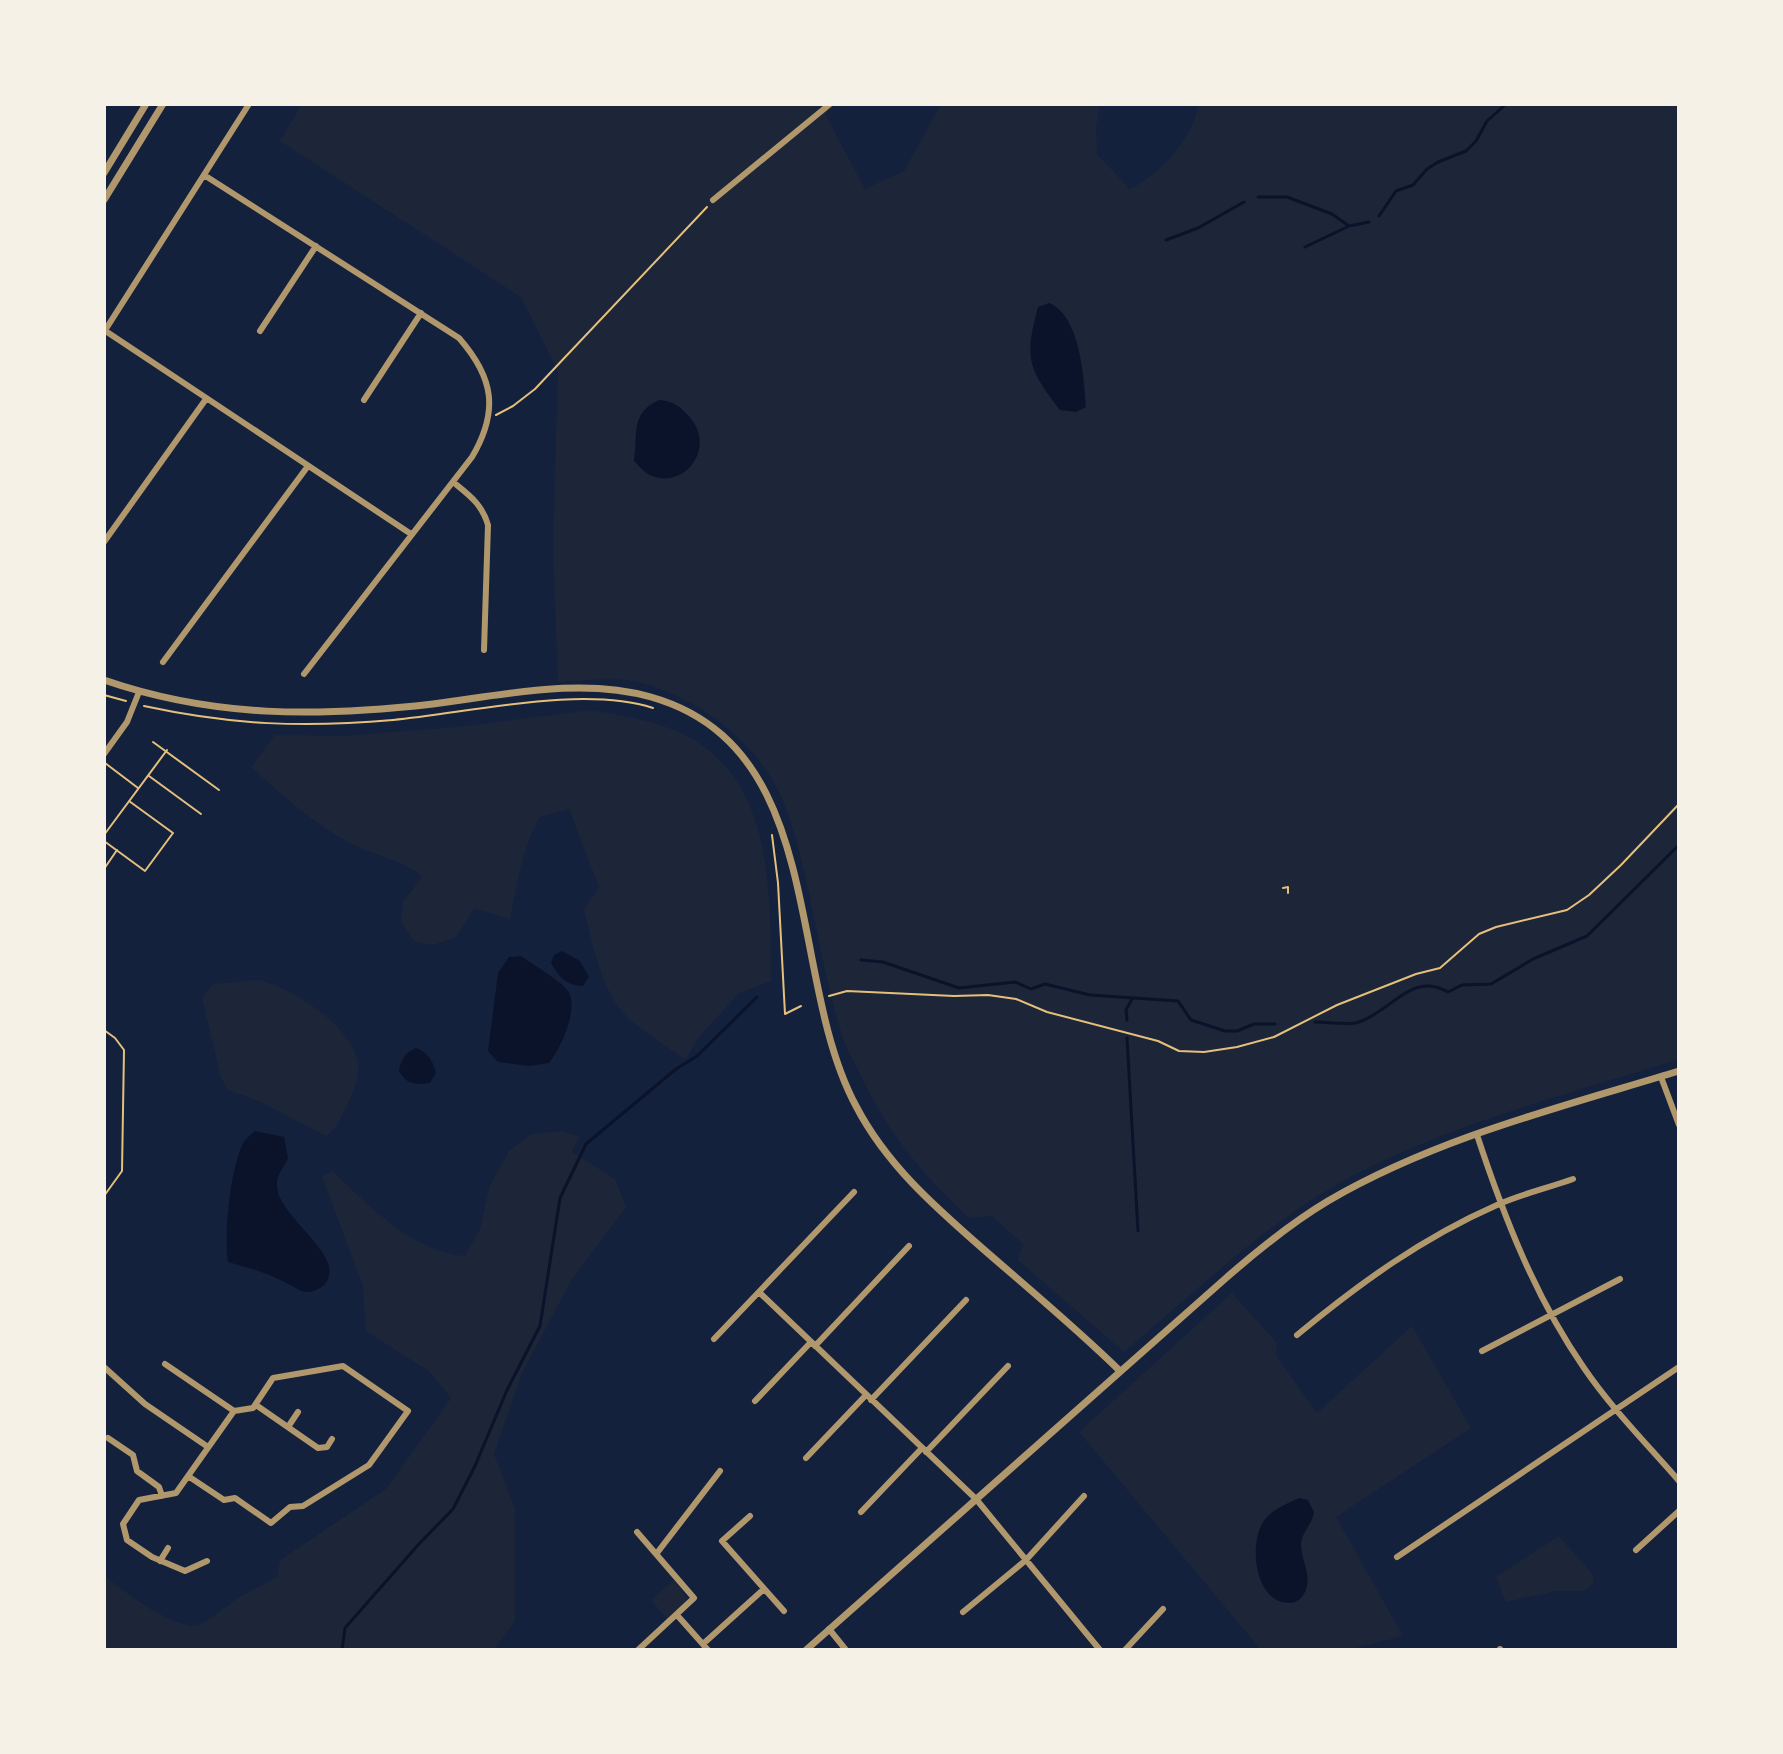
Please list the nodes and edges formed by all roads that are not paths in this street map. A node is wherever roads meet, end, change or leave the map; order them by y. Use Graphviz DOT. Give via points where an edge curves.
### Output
graph roads {
  1 [pos="146,104"];
  2 [pos="163,104"];
  3 [pos="249,104"];
  4 [pos="830,104"];
  5 [pos="104,173"];
  6 [pos="204,175"];
  7 [pos="104,200"];
  8 [pos="713,200"];
  9 [pos="316,246"];
  10 [pos="421,313"];
  11 [pos="104,331"];
  12 [pos="260,331"];
  13 [pos="206,399"];
  14 [pos="364,400"];
  15 [pos="308,466"];
  16 [pos="453,482"];
  17 [pos="411,534"];
  18 [pos="104,542"];
  19 [pos="484,650"];
  20 [pos="163,662"];
  21 [pos="304,674"];
  22 [pos="104,680"];
  23 [pos="139,692"];
  24 [pos="104,754"];
  25 [pos="1679,1071"];
  26 [pos="1661,1077"];
  27 [pos="1679,1125"];
  28 [pos="1477,1135"];
  29 [pos="1573,1179"];
  30 [pos="854,1192"];
  31 [pos="1499,1204"];
  32 [pos="909,1246"];
  33 [pos="1620,1279"];
  34 [pos="759,1292"];
  35 [pos="966,1300"];
  36 [pos="1551,1316"];
  37 [pos="1297,1335"];
  38 [pos="714,1339"];
  39 [pos="813,1344"];
  40 [pos="1482,1351"];
  41 [pos="165,1364"];
  42 [pos="1008,1366"];
  43 [pos="104,1367"];
  44 [pos="1679,1367"];
  45 [pos="1120,1371"];
  46 [pos="869,1397"];
  47 [pos="755,1401"];
  48 [pos="256,1405"];
  49 [pos="1616,1409"];
  50 [pos="234,1411"];
  51 [pos="298,1412"];
  52 [pos="288,1427"];
  53 [pos="108,1438"];
  54 [pos="332,1439"];
  55 [pos="208,1447"];
  56 [pos="924,1450"];
  57 [pos="806,1458"];
  58 [pos="720,1471"];
  59 [pos="188,1476"];
  60 [pos="1679,1481"];
  61 [pos="162,1496"];
  62 [pos="1084,1496"];
  63 [pos="976,1499"];
  64 [pos="1679,1511"];
  65 [pos="861,1512"];
  66 [pos="689,1514"];
  67 [pos="750,1516"];
  68 [pos="697,1519"];
  69 [pos="637,1532"];
  70 [pos="168,1548"];
  71 [pos="1636,1550"];
  72 [pos="657,1553"];
  73 [pos="1397,1557"];
  74 [pos="1026,1560"];
  75 [pos="160,1561"];
  76 [pos="207,1561"];
  77 [pos="764,1589"];
  78 [pos="1163,1609"];
  79 [pos="784,1611"];
  80 [pos="963,1612"];
  81 [pos="677,1615"];
  82 [pos="829,1629"];
  83 [pos="703,1644"];
  84 [pos="638,1650"];
  85 [pos="708,1650"];
  86 [pos="806,1650"];
  87 [pos="846,1650"];
  88 [pos="1100,1650"];
  89 [pos="1125,1650"];
  1 -- 5 [label="street"];
  2 -- 7 [label="street"];
  3 -- 6 [label="street"];
  4 -- 8 [label="street"];
  6 -- 9 [label="street"];
  6 -- 11 [label="street"];
  9 -- 10 [label="street"];
  9 -- 12 [label="street"];
  10 -- 14 [label="street"];
  10 -- 16 [label="street" via="459,338 475,356 490,396 484,436"];
  11 -- 13 [label="street"];
  13 -- 15 [label="street"];
  13 -- 18 [label="street"];
  15 -- 17 [label="street"];
  15 -- 20 [label="street"];
  16 -- 17 [label="street"];
  16 -- 19 [label="street" via="477,502 488,525"];
  17 -- 21 [label="street"];
  22 -- 23 [label="street"];
  23 -- 24 [label="street" via="127,722"];
  23 -- 45 [label="street" via="219,709 307,714 589,688 652,697 703,720 740,752 772,802 839,1073 885,1154 931,1203"];
  25 -- 26 [label="street"];
  26 -- 27 [label="street"];
  26 -- 28 [label="street"];
  28 -- 31 [label="street"];
  28 -- 45 [label="street" via="1361,1184 1290,1225"];
  29 -- 31 [label="street"];
  30 -- 34 [label="street"];
  31 -- 36 [label="street"];
  31 -- 37 [label="street" via="1389,1263"];
  32 -- 39 [label="street"];
  33 -- 36 [label="street"];
  34 -- 38 [label="street"];
  34 -- 39 [label="street"];
  35 -- 46 [label="street"];
  36 -- 40 [label="street"];
  36 -- 49 [label="street"];
  39 -- 46 [label="street"];
  39 -- 47 [label="street"];
  41 -- 50 [label="street"];
  42 -- 56 [label="street"];
  43 -- 55 [label="street" via="145,1404"];
  44 -- 49 [label="street"];
  45 -- 63 [label="street"];
  46 -- 56 [label="street"];
  46 -- 57 [label="street"];
  48 -- 50 [label="street"];
  48 -- 52 [label="street"];
  48 -- 59 [label="street" via="273,1378 343,1366 408,1411 369,1465 303,1506 290,1507 271,1523 235,1498 224,1500"];
  49 -- 60 [label="street"];
  49 -- 73 [label="street"];
  50 -- 55 [label="street"];
  51 -- 52 [label="street"];
  52 -- 54 [label="street" via="318,1448 327,1447"];
  53 -- 61 [label="street" via="133,1455 137,1471 159,1487"];
  55 -- 59 [label="street"];
  56 -- 63 [label="street"];
  56 -- 65 [label="street"];
  58 -- 66 [label="street"];
  59 -- 61 [label="street" via="176,1493"];
  61 -- 75 [label="street" via="139,1500 123,1524 127,1540"];
  62 -- 74 [label="street"];
  63 -- 74 [label="street"];
  63 -- 82 [label="street"];
  64 -- 71 [label="street"];
  66 -- 68 [label="street"];
  66 -- 72 [label="street"];
  67 -- 77 [label="street" via="722,1541"];
  69 -- 72 [label="street"];
  70 -- 75 [label="street"];
  72 -- 81 [label="street" via="694,1598"];
  74 -- 80 [label="street"];
  74 -- 88 [label="street"];
  75 -- 76 [label="street" via="185,1571"];
  77 -- 79 [label="street"];
  77 -- 83 [label="street"];
  78 -- 89 [label="street"];
  81 -- 83 [label="street"];
  81 -- 84 [label="street"];
  82 -- 86 [label="street"];
  82 -- 87 [label="street"];
  83 -- 85 [label="street"];
}
